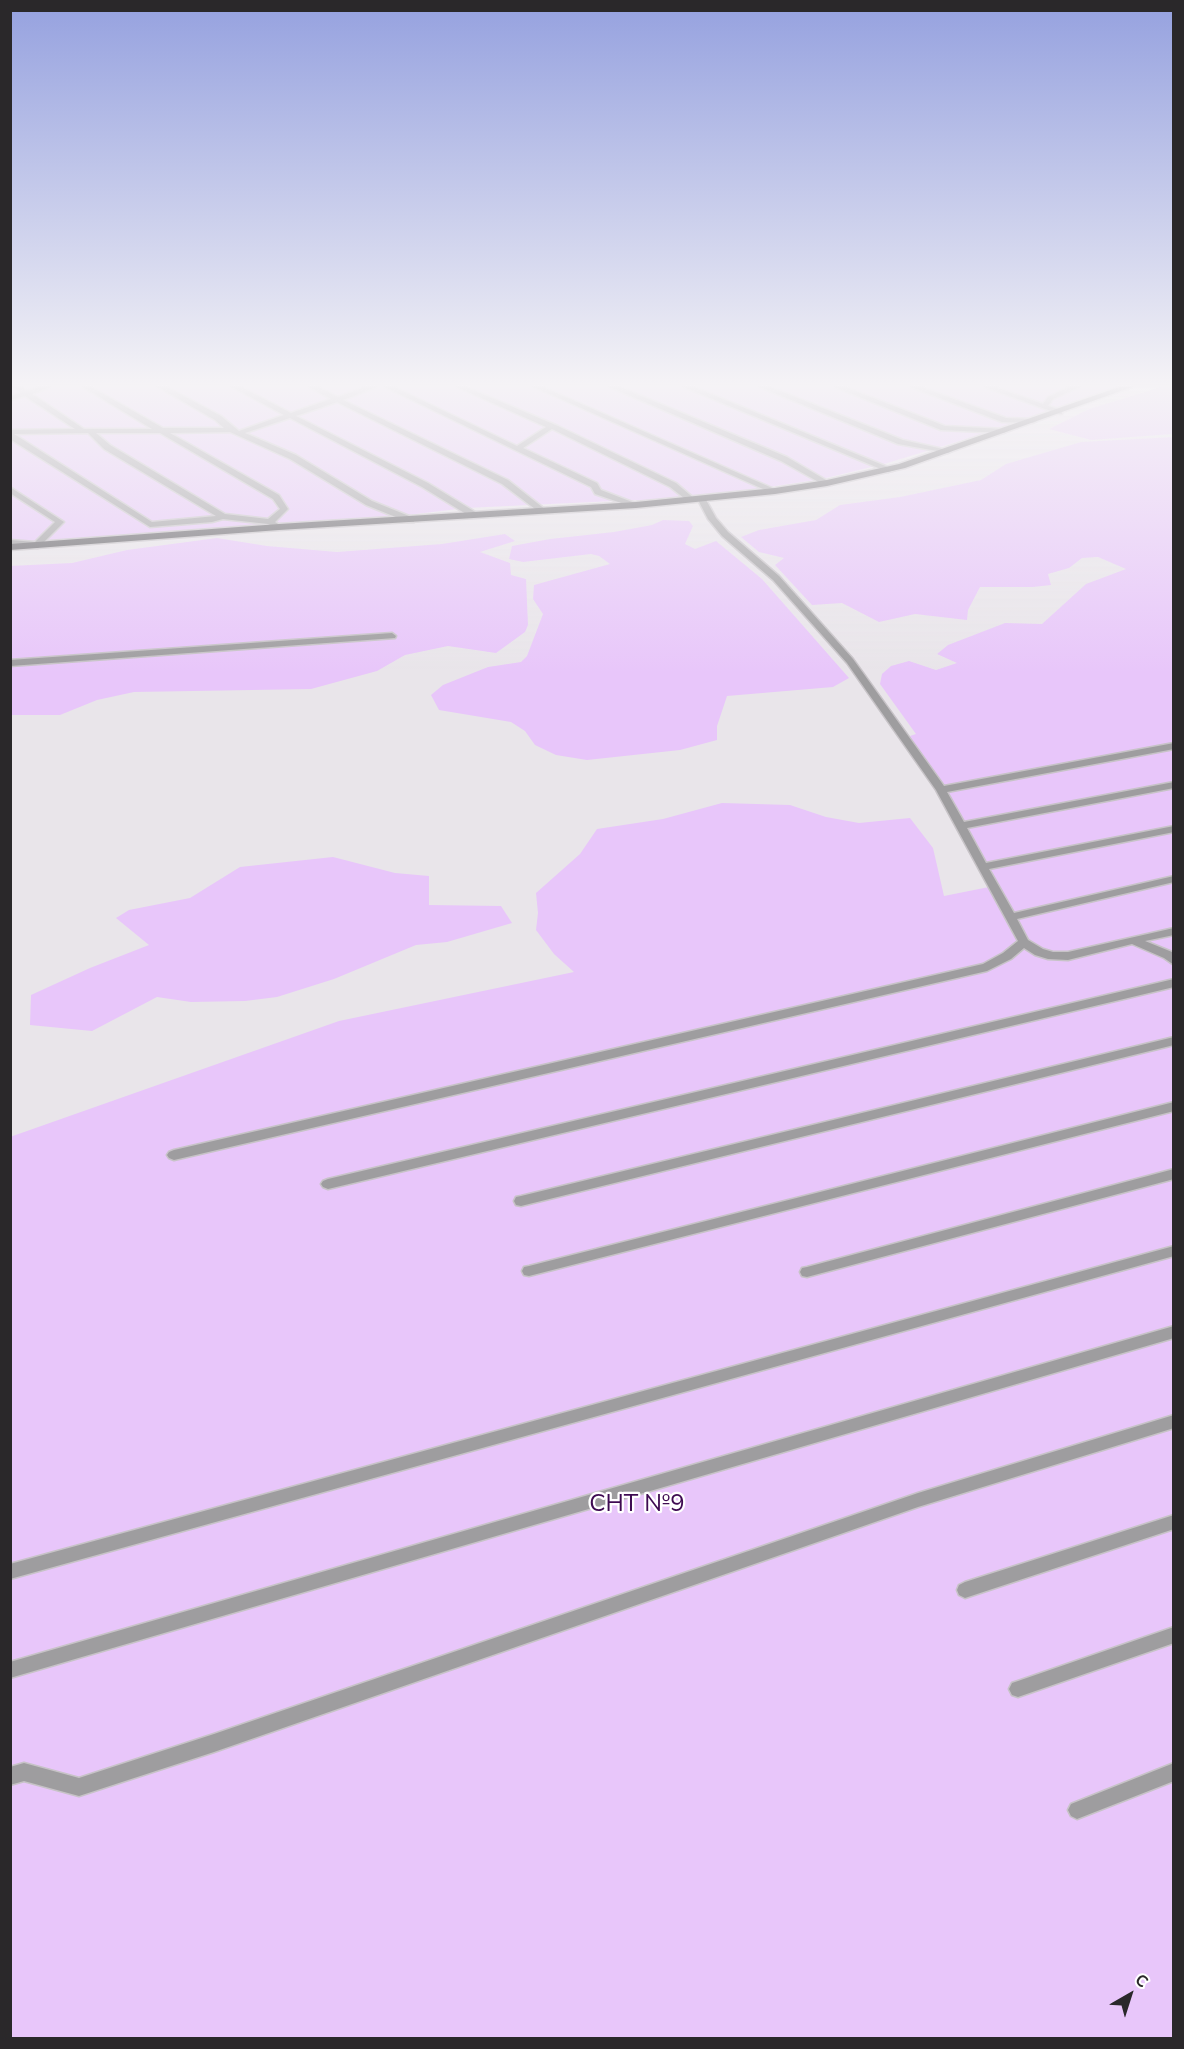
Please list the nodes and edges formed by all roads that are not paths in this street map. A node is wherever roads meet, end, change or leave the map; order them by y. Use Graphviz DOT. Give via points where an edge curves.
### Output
graph roads {
  1 [pos="86,483"];
  2 [pos="166,483"];
  3 [pos="250,483"];
  4 [pos="335,483"];
  5 [pos="420,483"];
  6 [pos="506,483"];
  7 [pos="589,483"];
  8 [pos="668,483"];
  9 [pos="756,483"];
  10 [pos="827,483"];
  11 [pos="10,489"];
  12 [pos="775,491"];
  13 [pos="697,500"];
  14 [pos="636,505"];
  15 [pos="542,510"];
  16 [pos="474,515"];
  17 [pos="222,516"];
  18 [pos="411,520"];
  19 [pos="275,524"];
  20 [pos="10,542"];
  21 [pos="35,545"];
  22 [pos="10,547"];
  23 [pos="392,636"];
  24 [pos="10,663"];
  25 [pos="1173,746"];
  26 [pos="1173,784"];
  27 [pos="941,790"];
  28 [pos="960,826"];
  29 [pos="1173,829"];
  30 [pos="983,867"];
  31 [pos="1173,879"];
  32 [pos="1010,917"];
  33 [pos="1173,931"];
  34 [pos="1133,940"];
  35 [pos="1024,942"];
  36 [pos="1173,961"];
  37 [pos="1173,983"];
  38 [pos="1173,1041"];
  39 [pos="1173,1106"];
  40 [pos="174,1155"];
  41 [pos="1173,1174"];
  42 [pos="328,1184"];
  43 [pos="521,1201"];
  44 [pos="1173,1251"];
  45 [pos="529,1271"];
  46 [pos="807,1272"];
  47 [pos="1173,1332"];
  48 [pos="1173,1421"];
  49 [pos="1173,1522"];
  50 [pos="10,1572"];
  51 [pos="965,1590"];
  52 [pos="1173,1635"];
  53 [pos="10,1670"];
  54 [pos="1017,1689"];
  55 [pos="1173,1772"];
  56 [pos="10,1776"];
  57 [pos="1077,1810"];
  1 -- 17 [label="street" via="150,525"];
  2 -- 17 [label="street"];
  3 -- 19 [label="street" via="276,497 284,510"];
  4 -- 18 [label="street" via="369,503"];
  5 -- 16 [label="street"];
  6 -- 15 [label="street"];
  7 -- 14 [label="street" via="598,492"];
  8 -- 13 [label="street"];
  9 -- 12 [label="street"];
  10 -- 12 [label="main road"];
  11 -- 21 [label="street" via="60,522"];
  12 -- 13 [label="main road"];
  13 -- 14 [label="main road"];
  13 -- 27 [label="street" via="725,534 776,578 850,661"];
  14 -- 15 [label="main road"];
  15 -- 16 [label="main road"];
  16 -- 18 [label="main road"];
  17 -- 19 [label="street"];
  18 -- 19 [label="main road"];
  19 -- 21 [label="main road"];
  20 -- 21 [label="street"];
  21 -- 22 [label="main road"];
  23 -- 24 [label="street"];
  25 -- 27 [label="street"];
  26 -- 28 [label="street"];
  27 -- 28 [label="street"];
  28 -- 30 [label="street"];
  29 -- 30 [label="street"];
  30 -- 32 [label="street"];
  31 -- 32 [label="street"];
  32 -- 35 [label="street"];
  33 -- 34 [label="street"];
  34 -- 35 [label="street" via="1068,956 1039,952"];
  34 -- 36 [label="street"];
  35 -- 40 [label="street" via="987,967"];
  37 -- 42 [label="street"];
  38 -- 43 [label="street"];
  39 -- 45 [label="street"];
  41 -- 46 [label="street"];
  44 -- 50 [label="street"];
  47 -- 53 [label="street"];
  48 -- 56 [label="street" via="918,1500 79,1787 24,1773"];
  49 -- 51 [label="street"];
  52 -- 54 [label="street"];
  55 -- 57 [label="street"];
}
